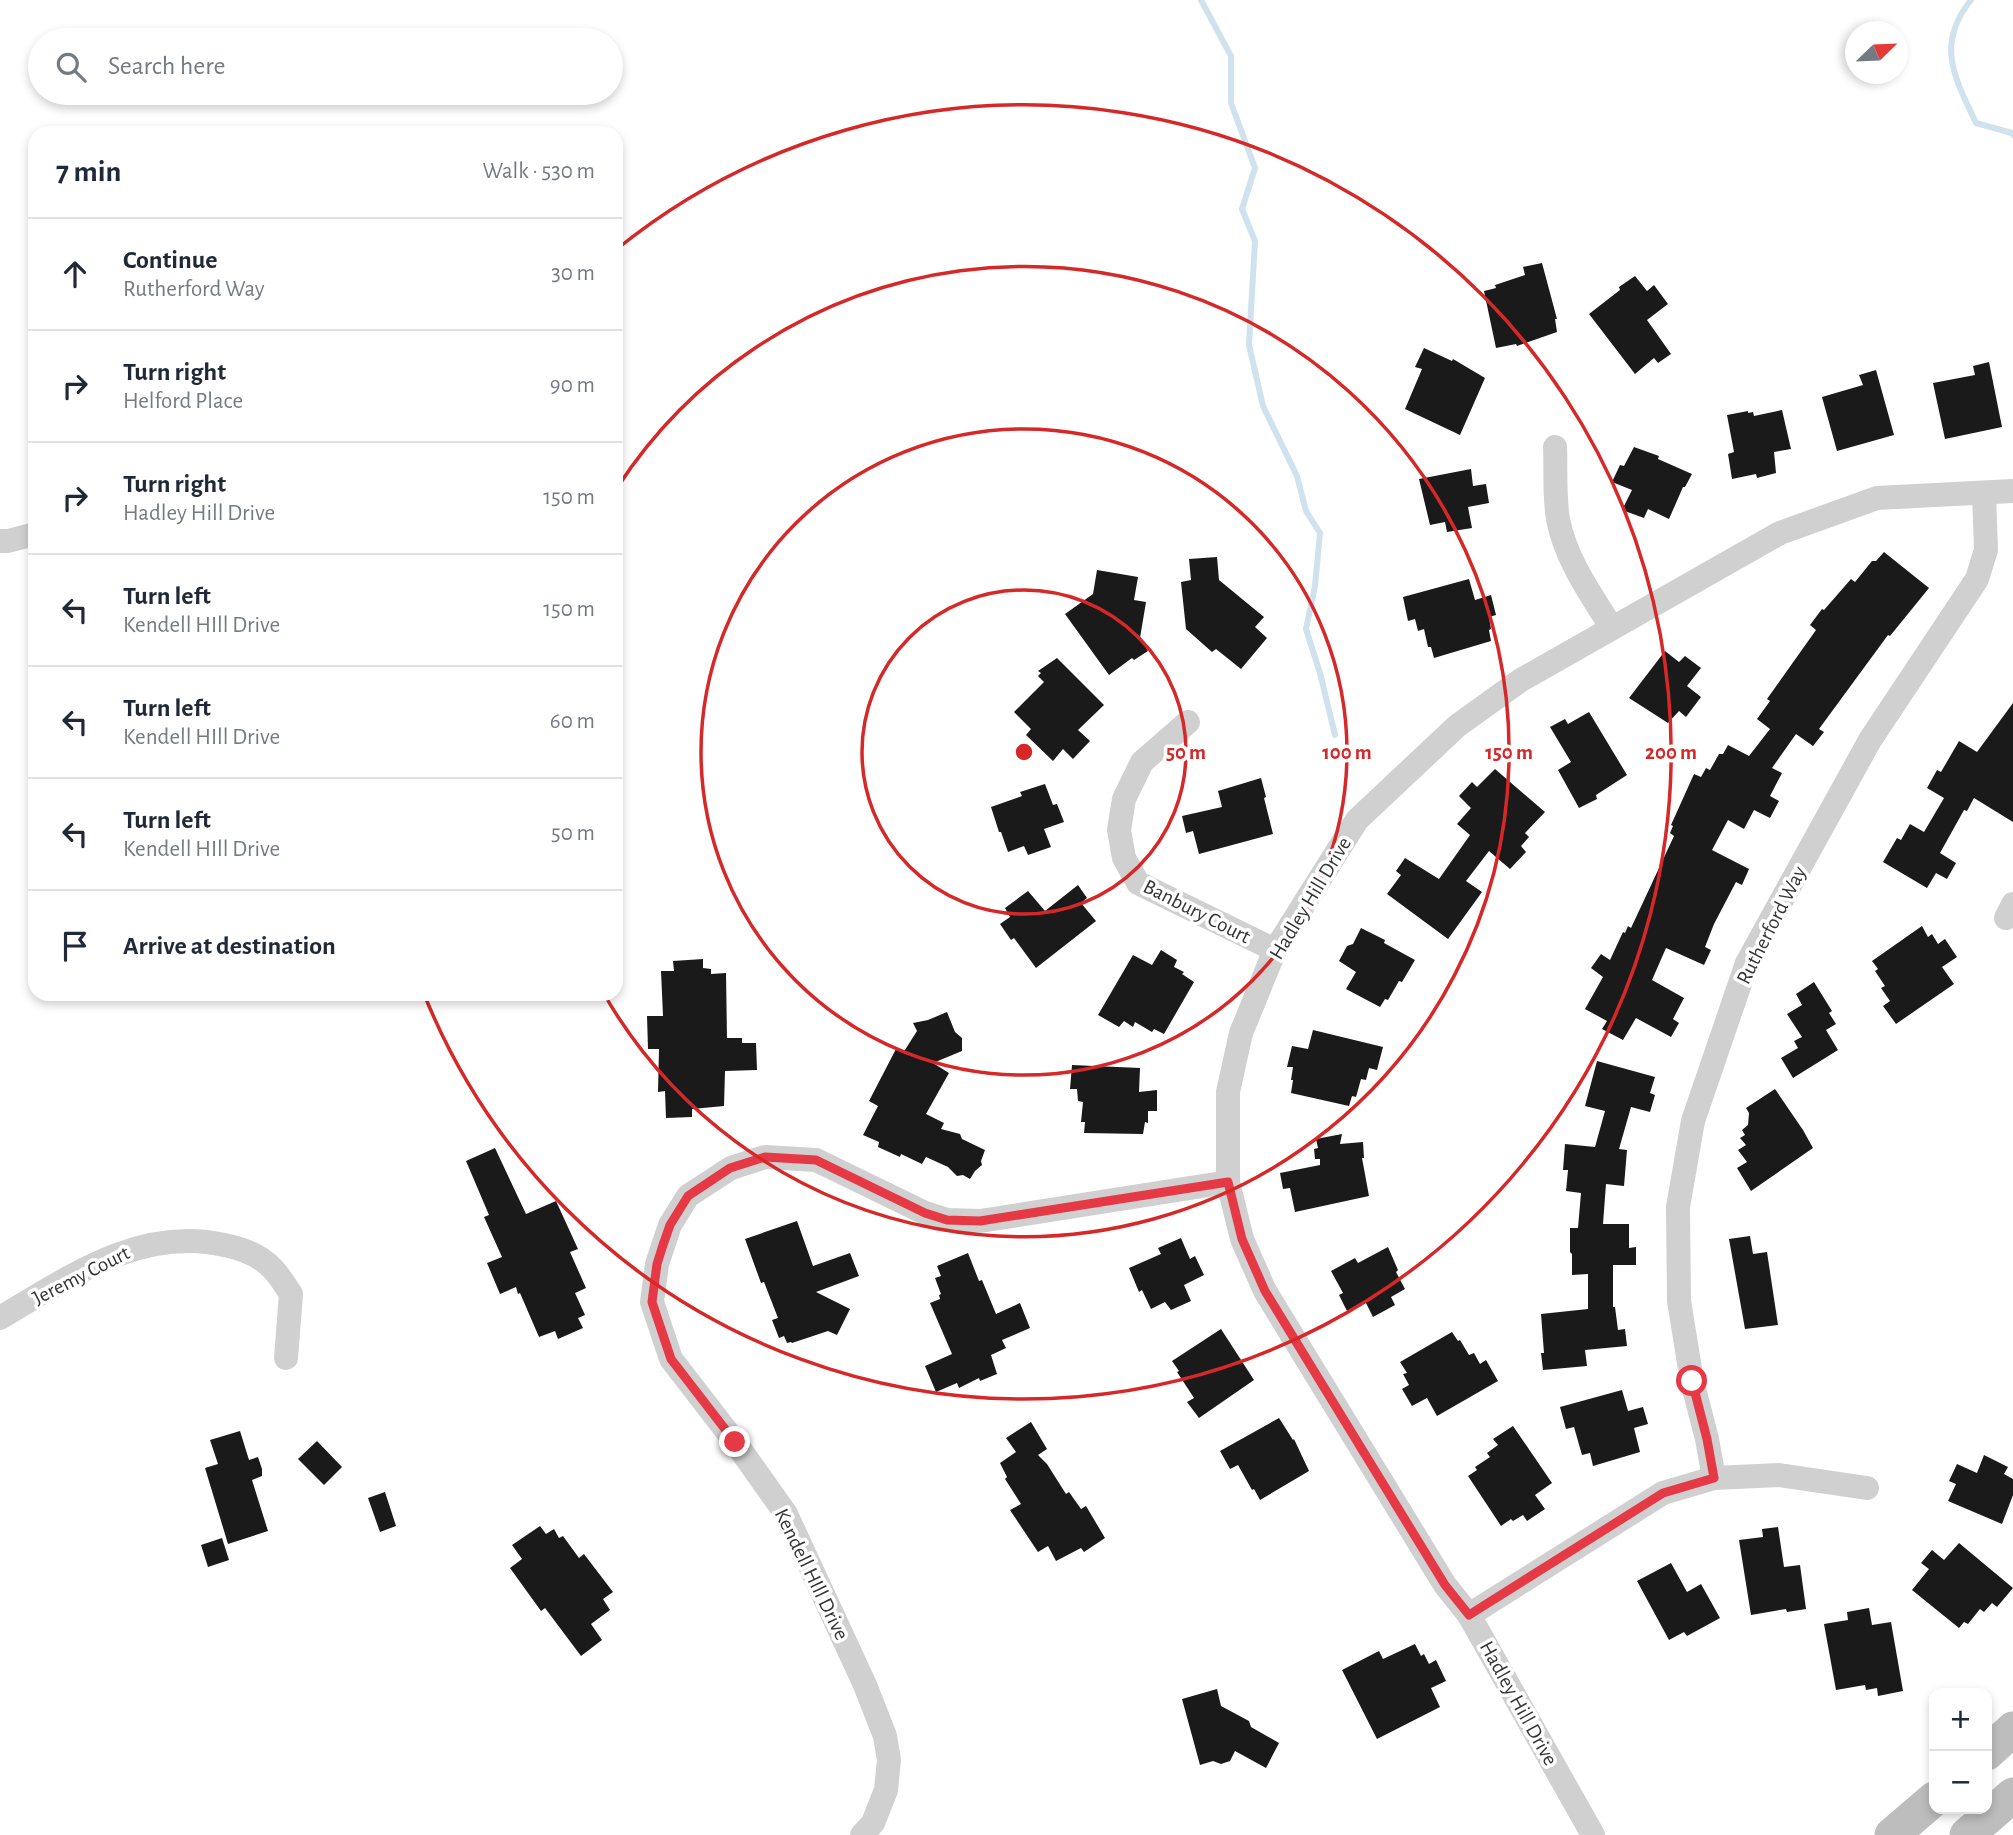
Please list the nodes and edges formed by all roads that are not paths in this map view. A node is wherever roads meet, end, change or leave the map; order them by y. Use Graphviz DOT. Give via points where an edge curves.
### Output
graph roads {
  1 [pos="1555,447"];
  2 [pos="2013,491"];
  3 [pos="1984,494"];
  4 [pos="28,536"];
  5 [pos="0,541"];
  6 [pos="1612,628"];
  7 [pos="1188,722"];
  8 [pos="1275,950"];
  9 [pos="1228,1182"];
  10 [pos="0,1318"];
  11 [pos="286,1358"];
  12 [pos="1714,1478"];
  13 [pos="1867,1488"];
  14 [pos="1469,1615"];
  15 [pos="2013,1729"];
  16 [pos="1990,1751"];
  17 [pos="2013,1795"];
  18 [pos="1929,1803"];
  19 [pos="862,1835"];
  20 [pos="1593,1835"];
  21 [pos="1892,1835"];
  22 [pos="1967,1835"];
  1 -- 6 [label="street" via="1558,519 1570,557"];
  2 -- 3 [label="street, Hadley Hill Drive"];
  3 -- 6 [label="street, Hadley Hill Drive" via="1877,498 1780,533"];
  3 -- 12 [label="street, Rutherford Way" via="1986,550 1977,579 1870,740 1747,963 1693,1121 1678,1207 1679,1301"];
  4 -- 5 [label="street"];
  6 -- 8 [label="street, Hadley Hill Drive" via="1521,680 1457,726 1357,820"];
  7 -- 8 [label="street, Banbury Court" via="1142,762 1124,799 1119,830 1124,858 1138,883"];
  8 -- 9 [label="street, Hadley Hill Drive" via="1241,1033 1228,1092"];
  9 -- 14 [label="street, Hadley Hill Drive" via="1242,1239 1265,1291 1445,1585"];
  9 -- 19 [label="street, Kendell HIll Drive" via="980,1221 947,1220 816,1160 765,1157 730,1168 688,1196 670,1225 657,1264 652,1302 671,1359 786,1514 885,1736 889,1760 886,1790 873,1823"];
  10 -- 11 [label="street, Jeremy Court" via="73,1275 131,1248 208,1241 242,1249 271,1267 291,1294"];
  12 -- 13 [label="street" via="1779,1475"];
  12 -- 14 [label="street" via="1663,1493"];
  14 -- 20 [label="street, Hadley Hill Drive"];
  15 -- 16 [label="main road"];
  17 -- 22 [label="main road"];
  18 -- 21 [label="main road"];
}
